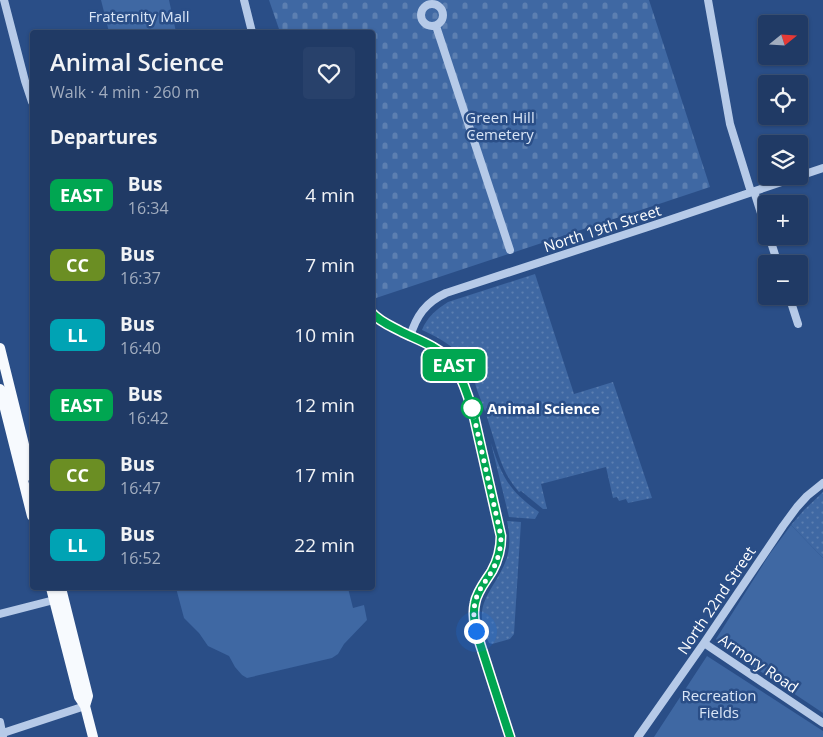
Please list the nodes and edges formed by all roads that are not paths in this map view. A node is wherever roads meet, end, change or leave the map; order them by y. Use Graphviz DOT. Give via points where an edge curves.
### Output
graph roads {
  1 [pos="4,0"];
  2 [pos="244,0"];
  3 [pos="708,0"];
  4 [pos="428,2"];
  5 [pos="436,26"];
  6 [pos="252,30"];
  7 [pos="30,96"];
  8 [pos="823,168"];
  9 [pos="752,192"];
  10 [pos="758,208"];
  11 [pos="510,250"];
  12 [pos="792,305"];
  13 [pos="375,316"];
  14 [pos="798,324"];
  15 [pos="410,337"];
  16 [pos="0,348"];
  17 [pos="1,395"];
  18 [pos="30,469"];
  19 [pos="823,483"];
  20 [pos="30,508"];
  21 [pos="52,590"];
  22 [pos="62,590"];
  23 [pos="54,600"];
  24 [pos="0,614"];
  25 [pos="704,643"];
  26 [pos="85,706"];
  27 [pos="0,722"];
  28 [pos="823,722"];
  29 [pos="2,734"];
  30 [pos="93,737"];
  31 [pos="510,737"];
  32 [pos="638,737"];
  1 -- 7 [label="street"];
  2 -- 6 [label="street"];
  3 -- 9 [label="street" via="730,124"];
  4 -- 5 [label="street" via="438,5 443,13 441,22"];
  4 -- 5 [label="street" via="421,12 423,22"];
  5 -- 11 [label="street"];
  8 -- 9 [label="street, North 19th Street"];
  9 -- 10 [label="street"];
  9 -- 15 [label="street, North 19th Street" via="446,293 421,312"];
  12 -- 14 [label="street"];
  13 -- 15 [label="street"];
  15 -- 31 [label="street" via="440,351 452,363 473,412 500,528 501,545 495,564 477,596 474,621"];
  16 -- 18 [label="main road"];
  17 -- 20 [label="main road"];
  19 -- 25 [label="street, North 22nd Street" via="798,507"];
  21 -- 23 [label="main road"];
  22 -- 26 [label="main road" via="88,696"];
  23 -- 24 [label="street"];
  23 -- 26 [label="main road" via="79,698"];
  25 -- 28 [label="street, Armory Road"];
  25 -- 32 [label="street, North 22nd Street"];
  26 -- 29 [label="street"];
  26 -- 30 [label="main road"];
  27 -- 29 [label="street"];
}
